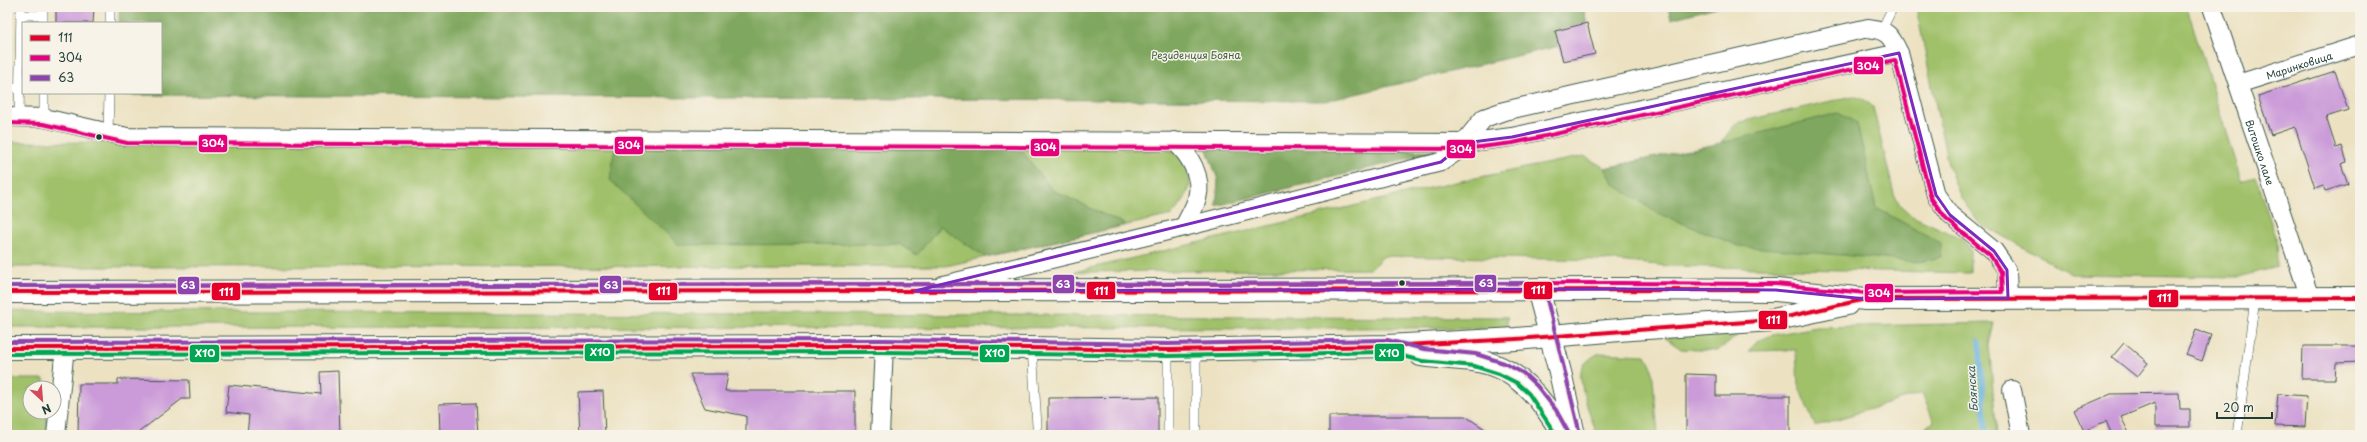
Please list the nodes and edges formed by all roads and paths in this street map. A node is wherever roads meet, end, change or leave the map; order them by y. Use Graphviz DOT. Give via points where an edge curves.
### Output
graph roads {
  1 [pos="110,7"];
  2 [pos="1893,7"];
  3 [pos="2212,7"];
  4 [pos="20,11"];
  5 [pos="43,15"];
  6 [pos="110,22"];
  7 [pos="1882,30"];
  8 [pos="2360,45"];
  9 [pos="1899,53"];
  10 [pos="1733,58"];
  11 [pos="2238,84"];
  12 [pos="1740,87"];
  13 [pos="7,88"];
  14 [pos="19,88"];
  15 [pos="44,94"];
  16 [pos="109,94"];
  17 [pos="13,117"];
  18 [pos="44,118"];
  19 [pos="108,134"];
  20 [pos="1174,141"];
  21 [pos="1464,143"];
  22 [pos="1184,227"];
  23 [pos="1538,289"];
  24 [pos="7,292"];
  25 [pos="915,292"];
  26 [pos="2008,298"];
  27 [pos="2310,298"];
  28 [pos="2360,298"];
  29 [pos="2256,299"];
  30 [pos="1866,300"];
  31 [pos="1551,337"];
  32 [pos="884,346"];
  33 [pos="1387,346"];
  34 [pos="65,347"];
  35 [pos="7,348"];
  36 [pos="1032,348"];
  37 [pos="1196,349"];
  38 [pos="1168,350"];
  39 [pos="2012,390"];
  40 [pos="1037,426"];
  41 [pos="56,435"];
  42 [pos="880,435"];
  43 [pos="1168,435"];
  44 [pos="1196,435"];
  45 [pos="1563,435"];
  46 [pos="1574,435"];
  47 [pos="2021,435"];
  48 [pos="2237,435"];
  1 -- 6 [label="lane"];
  2 -- 7 [label="lane"];
  3 -- 11 [label="street, Витошко лале"];
  4 -- 5 [label="lane"];
  4 -- 14 [label="lane"];
  7 -- 9 [label="street" via="1892,38"];
  7 -- 10 [label="street" via="1868,28"];
  8 -- 11 [label="street, Маринковица"];
  9 -- 12 [label="street"];
  9 -- 26 [label="street" via="1936,195 1950,215 1994,251 2007,270"];
  10 -- 12 [label="street" via="1727,63 1724,74 1727,81"];
  10 -- 21 [label="street" via="1504,111 1484,118"];
  11 -- 27 [label="street, Витошко лале"];
  12 -- 21 [label="street" via="1512,137"];
  13 -- 14 [label="lane"];
  14 -- 17 [label="lane"];
  15 -- 18 [label="lane"];
  16 -- 19 [label="lane"];
  17 -- 18 [label="street"];
  18 -- 19 [label="street"];
  19 -- 20 [label="street" via="127,137"];
  20 -- 21 [label="street"];
  20 -- 22 [label="street" via="1187,152 1197,176 1197,198"];
  21 -- 22 [label="street" via="1441,162"];
  22 -- 25 [label="street"];
  23 -- 25 [label="main road"];
  23 -- 30 [label="main road" via="1776,290"];
  23 -- 31 [label="main road"];
  24 -- 25 [label="main road"];
  26 -- 29 [label="main road"];
  26 -- 30 [label="main road"];
  27 -- 28 [label="main road"];
  27 -- 29 [label="main road"];
  29 -- 48 [label="lane"];
  30 -- 31 [label="main road" via="1773,320"];
  31 -- 33 [label="main road"];
  31 -- 46 [label="main road"];
  32 -- 34 [label="main road"];
  32 -- 36 [label="main road"];
  32 -- 42 [label="street"];
  33 -- 37 [label="main road"];
  33 -- 45 [label="main road" via="1423,355 1475,360 1501,368 1520,378 1533,390"];
  34 -- 35 [label="main road"];
  34 -- 41 [label="street"];
  36 -- 38 [label="main road"];
  36 -- 40 [label="lane"];
  37 -- 38 [label="main road"];
  37 -- 44 [label="lane"];
  38 -- 43 [label="lane"];
  39 -- 47 [label="street"];
}
